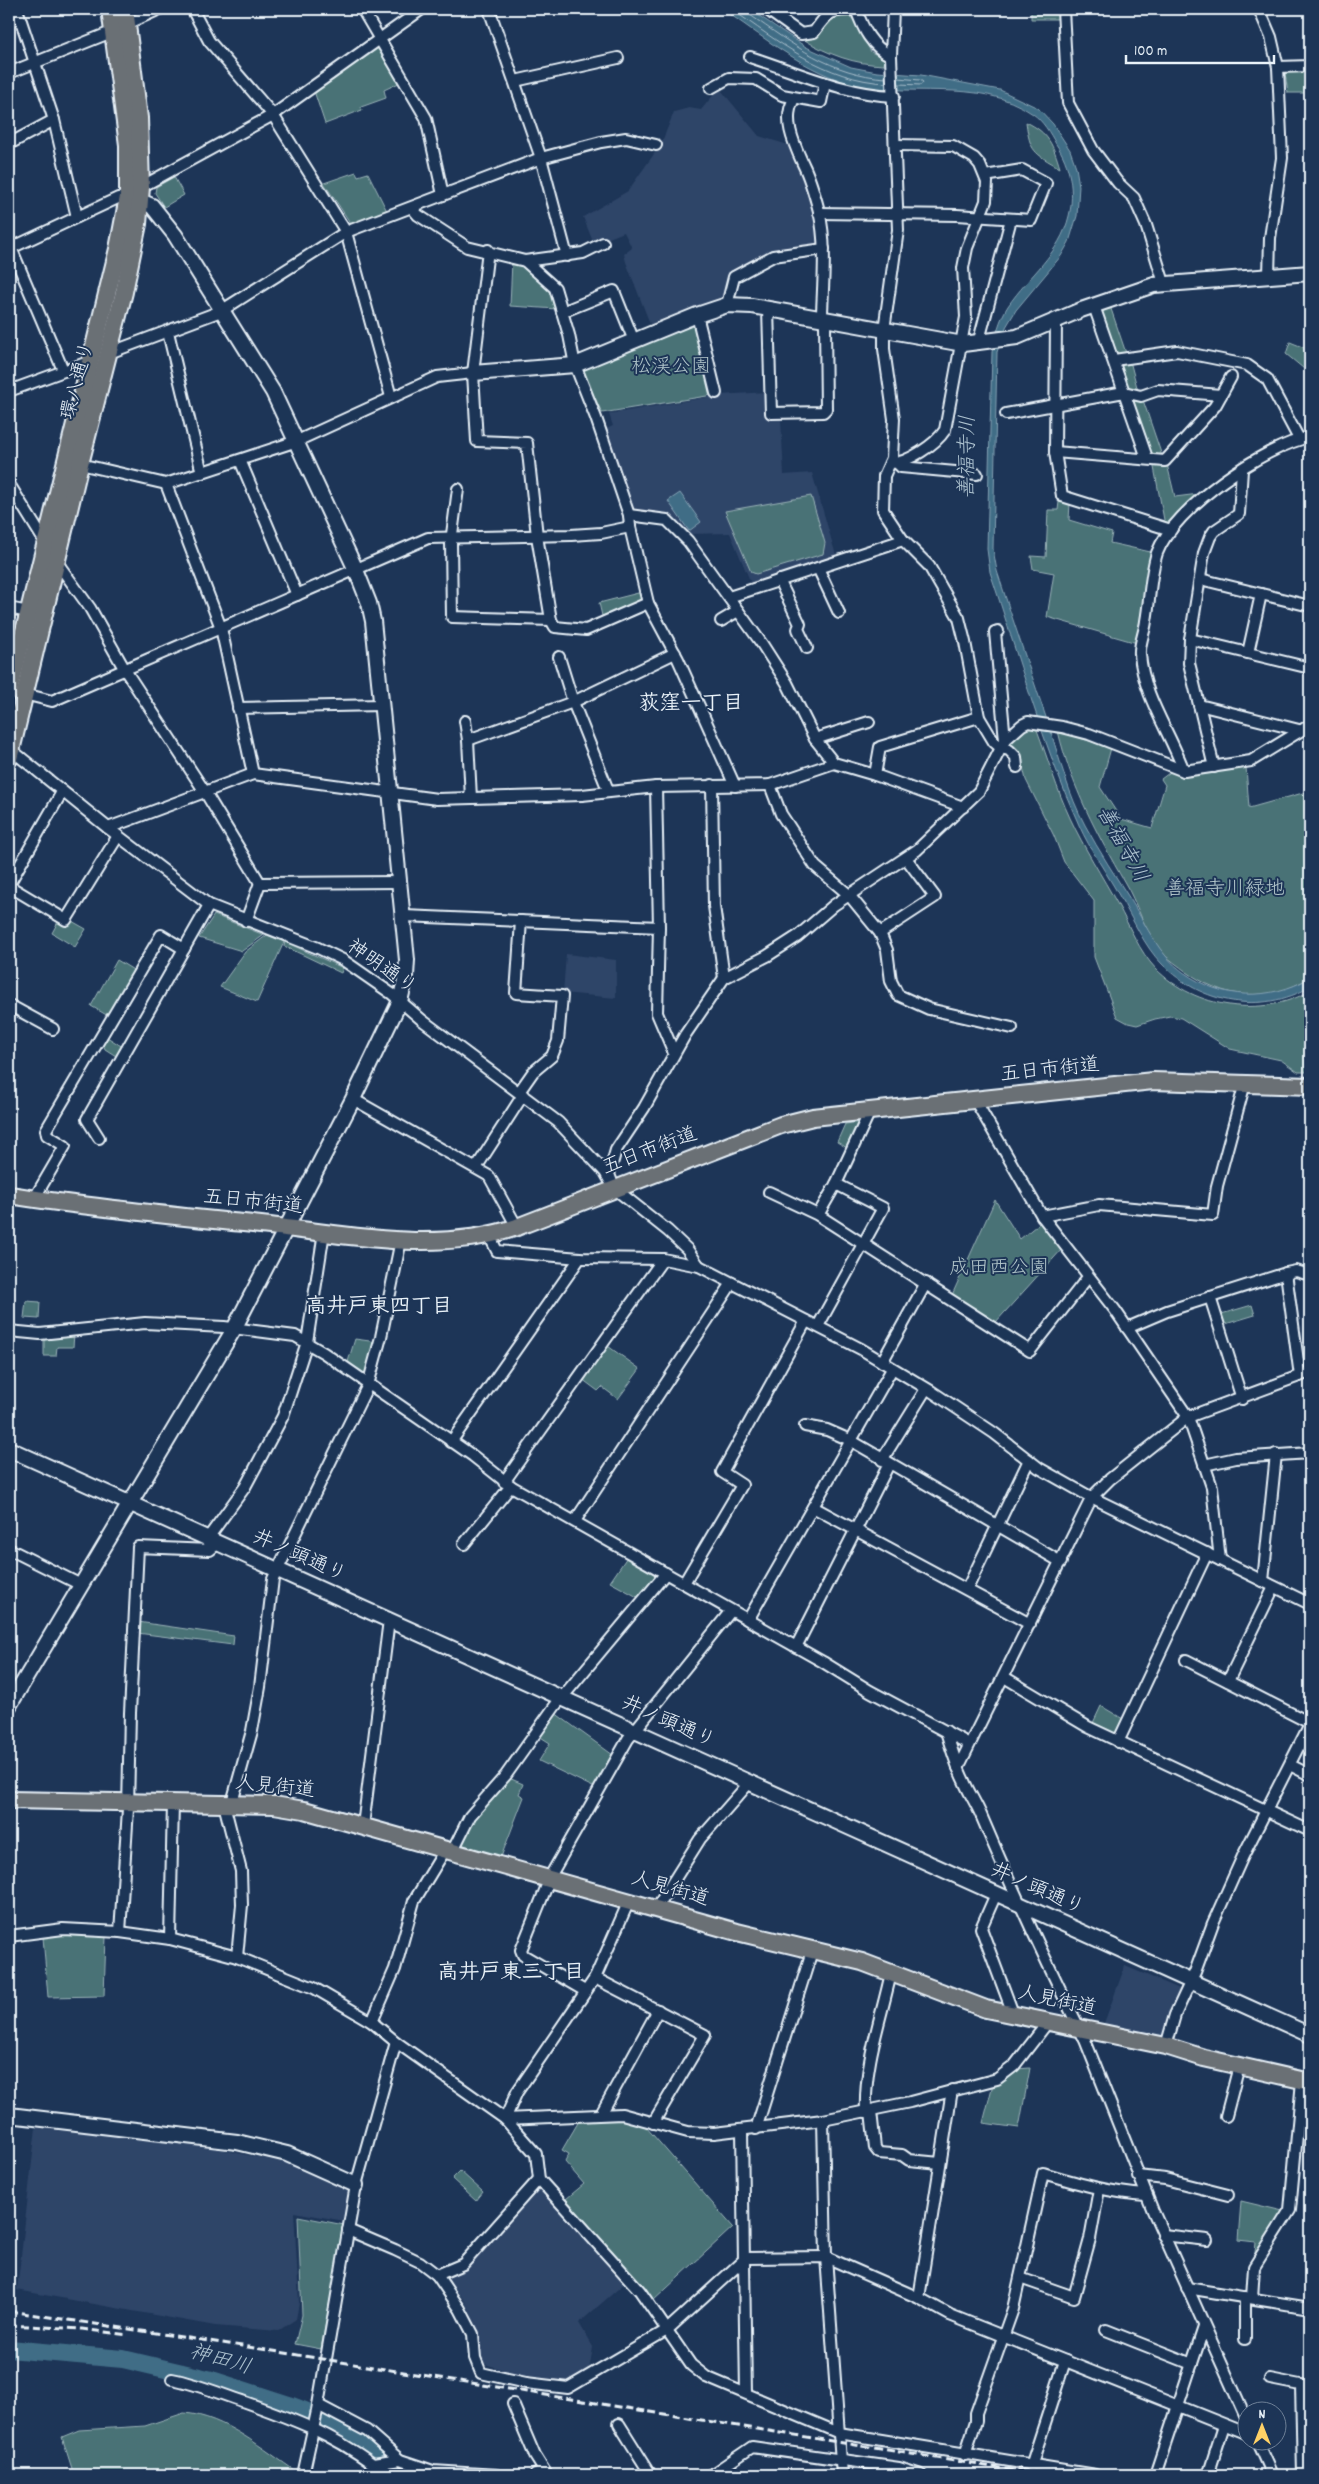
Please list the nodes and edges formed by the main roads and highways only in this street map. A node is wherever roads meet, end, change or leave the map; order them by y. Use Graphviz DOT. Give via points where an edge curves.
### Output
graph roads {
  1 [pos="110,9"];
  2 [pos="122,21"];
  3 [pos="137,195"];
  4 [pos="16,693"];
  5 [pos="9,752"];
  6 [pos="1310,1086"];
  7 [pos="9,1195"];
  8 [pos="9,1800"];
  9 [pos="1306,2081"];
  1 -- 2 [label="main road, 環八通り"];
  2 -- 3 [label="main road, 環八通り" via="126,120"];
  3 -- 4 [label="main road, 環八通り" via="118,249 45,542 28,612"];
  3 -- 4 [label="main road, 環八通り" via="124,292 57,562"];
  4 -- 5 [label="main road, 環八通り"];
  6 -- 7 [label="main road, 五日市街道" via="1153,1082 813,1117 781,1125 517,1227 457,1241 401,1240"];
  8 -- 9 [label="main road, 人見街道" via="290,1807 656,1909 862,1962 986,2009 1166,2046"];
}
